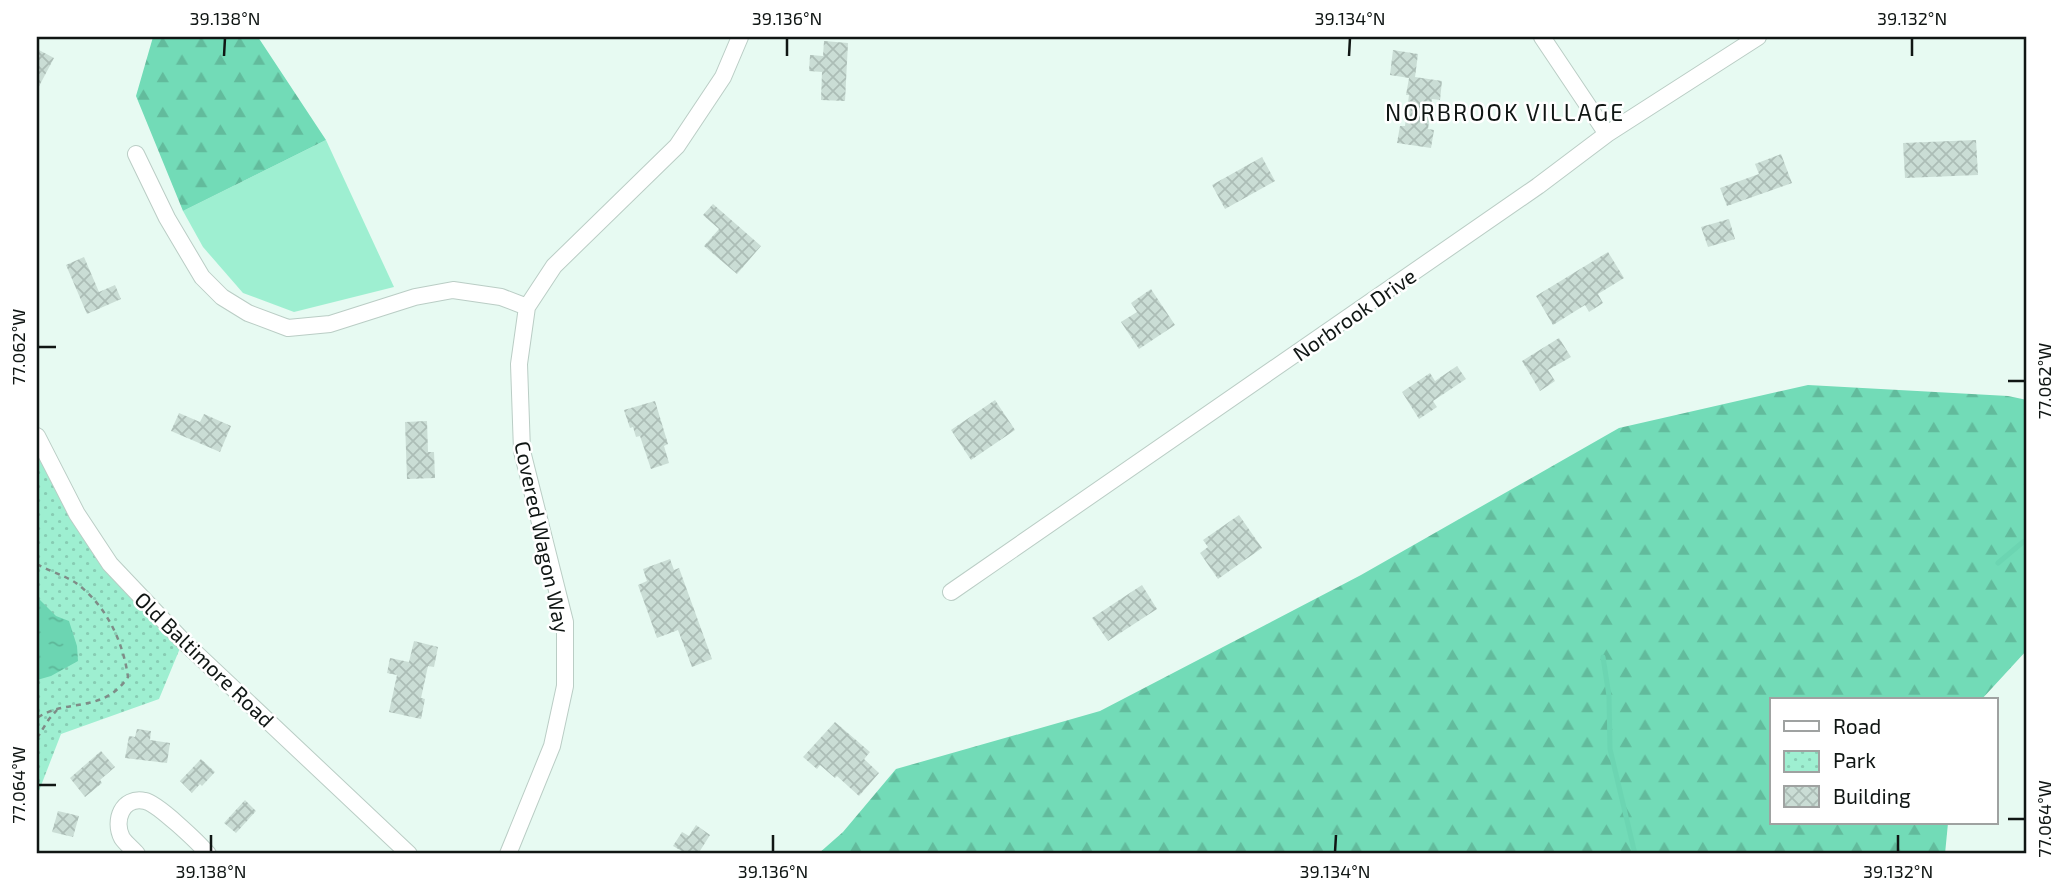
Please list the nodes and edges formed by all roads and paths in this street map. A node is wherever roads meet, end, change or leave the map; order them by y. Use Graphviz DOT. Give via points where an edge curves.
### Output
graph roads {
  1 [pos="740,37"];
  2 [pos="1542,37"];
  3 [pos="1758,37"];
  4 [pos="1607,134"];
  5 [pos="135,154"];
  6 [pos="527,307"];
  7 [pos="37,436"];
  8 [pos="37,564"];
  9 [pos="951,592"];
  10 [pos="57,710"];
  11 [pos="37,718"];
  12 [pos="37,738"];
  13 [pos="137,854"];
  14 [pos="208,854"];
  15 [pos="409,854"];
  16 [pos="509,854"];
  1 -- 6 [label="street, Covered Wagon Way" via="723,77 677,146 554,266"];
  2 -- 4 [label="street"];
  3 -- 4 [label="street, Norbrook Drive"];
  4 -- 9 [label="street, Norbrook Drive" via="1538,187"];
  5 -- 6 [label="street" via="202,277 248,313 288,328 330,324 453,289 501,297"];
  6 -- 16 [label="street, Covered Wagon Way" via="519,364 522,451 565,622 565,686 552,746"];
  7 -- 15 [label="street, Old Baltimore Road" via="77,514 110,564 183,641"];
  8 -- 10 [label="path" via="75,582 100,607 111,623 128,677 119,690"];
  10 -- 11 [label="path"];
  10 -- 12 [label="path"];
  13 -- 14 [label="street" via="123,838 118,819 128,803 144,800"];
}
